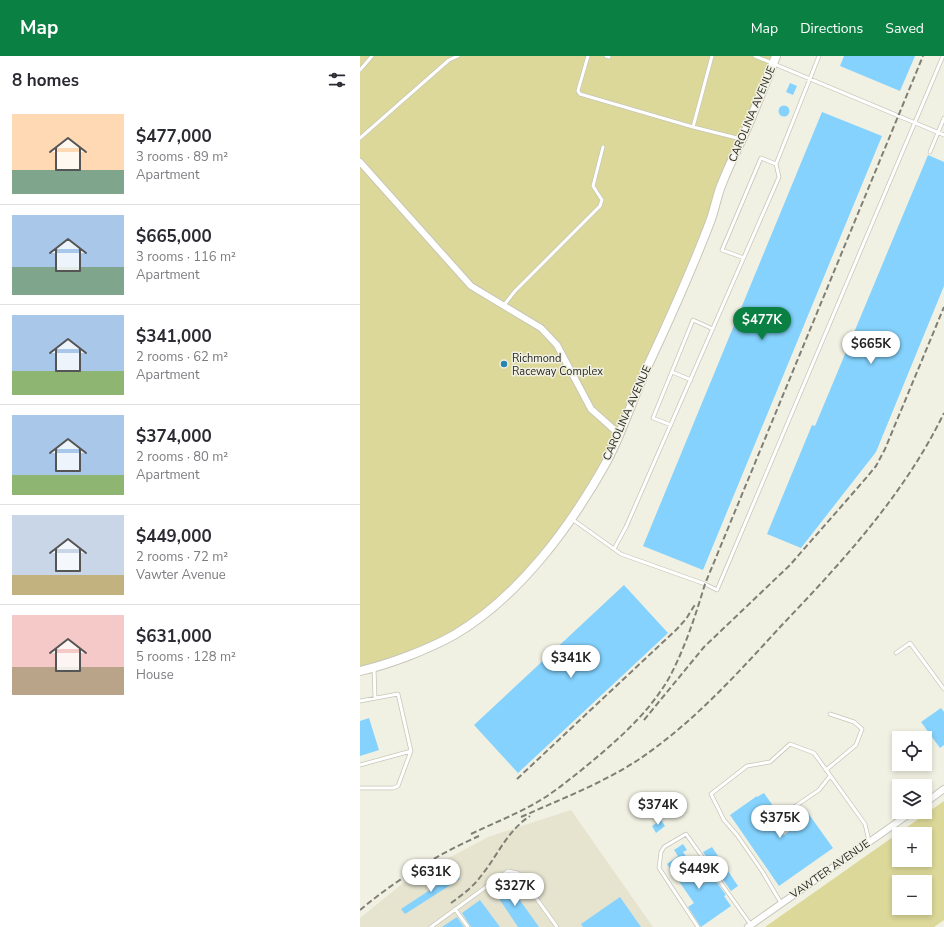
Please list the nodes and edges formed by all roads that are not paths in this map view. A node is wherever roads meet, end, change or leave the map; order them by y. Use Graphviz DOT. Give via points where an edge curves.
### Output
graph roads {
  1 [pos="372,56"];
  2 [pos="458,56"];
  3 [pos="588,56"];
  4 [pos="712,56"];
  5 [pos="755,56"];
  6 [pos="820,56"];
  7 [pos="943,56"];
  8 [pos="775,60"];
  9 [pos="360,70"];
  10 [pos="810,79"];
  11 [pos="944,118"];
  12 [pos="914,123"];
  13 [pos="693,127"];
  14 [pos="938,133"];
  15 [pos="944,136"];
  16 [pos="360,138"];
  17 [pos="742,140"];
  18 [pos="603,147"];
  19 [pos="930,152"];
  20 [pos="360,162"];
  21 [pos="776,164"];
  22 [pos="744,258"];
  23 [pos="504,305"];
  24 [pos="713,329"];
  25 [pos="672,372"];
  26 [pos="691,380"];
  27 [pos="671,425"];
  28 [pos="619,434"];
  29 [pos="571,519"];
  30 [pos="614,549"];
  31 [pos="896,653"];
  32 [pos="374,667"];
  33 [pos="360,670"];
  34 [pos="944,690"];
  35 [pos="375,698"];
  36 [pos="360,700"];
  37 [pos="830,714"];
  38 [pos="411,751"];
  39 [pos="360,765"];
  40 [pos="826,770"];
  41 [pos="830,776"];
  42 [pos="360,788"];
  43 [pos="944,789"];
  44 [pos="932,798"];
  45 [pos="794,807"];
  46 [pos="902,819"];
  47 [pos="869,842"];
  48 [pos="781,903"];
  49 [pos="455,909"];
  50 [pos="749,926"];
  51 [pos="430,927"];
  52 [pos="468,927"];
  53 [pos="557,927"];
  54 [pos="698,927"];
  1 -- 9 [label="lane"];
  2 -- 16 [label="lane" via="449,60"];
  3 -- 13 [label="lane" via="578,91 580,94"];
  4 -- 13 [label="lane"];
  5 -- 8 [label="lane"];
  6 -- 10 [label="lane"];
  7 -- 12 [label="lane"];
  8 -- 10 [label="lane"];
  8 -- 17 [label="street, CAROLINA AVENUE"];
  10 -- 12 [label="lane"];
  10 -- 21 [label="lane"];
  11 -- 14 [label="lane"];
  12 -- 14 [label="lane"];
  12 -- 30 [label="lane" via="717,590 621,554"];
  13 -- 17 [label="lane"];
  14 -- 15 [label="lane"];
  14 -- 19 [label="lane"];
  17 -- 28 [label="street, CAROLINA AVENUE"];
  18 -- 23 [label="lane" via="593,186 602,200 600,206"];
  20 -- 23 [label="street" via="471,286"];
  21 -- 22 [label="lane" via="779,177"];
  21 -- 22 [label="lane" via="761,158 722,250"];
  22 -- 24 [label="lane"];
  23 -- 28 [label="street" via="541,328 557,345 591,409"];
  24 -- 25 [label="lane" via="693,320"];
  24 -- 26 [label="lane"];
  25 -- 26 [label="lane"];
  25 -- 27 [label="lane" via="653,418"];
  26 -- 27 [label="lane"];
  27 -- 30 [label="lane"];
  28 -- 29 [label="street, CAROLINA AVENUE" via="607,461"];
  29 -- 30 [label="lane"];
  29 -- 32 [label="street, CAROLINA AVENUE" via="521,581 472,623 418,652"];
  31 -- 34 [label="lane" via="910,643"];
  32 -- 33 [label="street, CAROLINA AVENUE"];
  32 -- 35 [label="lane"];
  35 -- 36 [label="lane"];
  35 -- 38 [label="lane" via="398,694"];
  37 -- 40 [label="lane" via="854,722 862,729 856,745"];
  38 -- 39 [label="lane"];
  38 -- 42 [label="lane" via="398,786"];
  40 -- 41 [label="lane"];
  40 -- 48 [label="lane" via="814,753 790,744 770,762 747,766 711,794 724,820 762,870"];
  41 -- 45 [label="lane" via="819,790"];
  41 -- 47 [label="lane" via="865,824"];
  43 -- 44 [label="street"];
  46 -- 47 [label="street, VAWTER AVENUE"];
  47 -- 48 [label="street, VAWTER AVENUE"];
  48 -- 50 [label="street, VAWTER AVENUE"];
  49 -- 51 [label="lane"];
  49 -- 52 [label="lane"];
  49 -- 53 [label="lane" via="508,871 518,873"];
  50 -- 54 [label="lane" via="686,834 664,847 659,868"];
}
